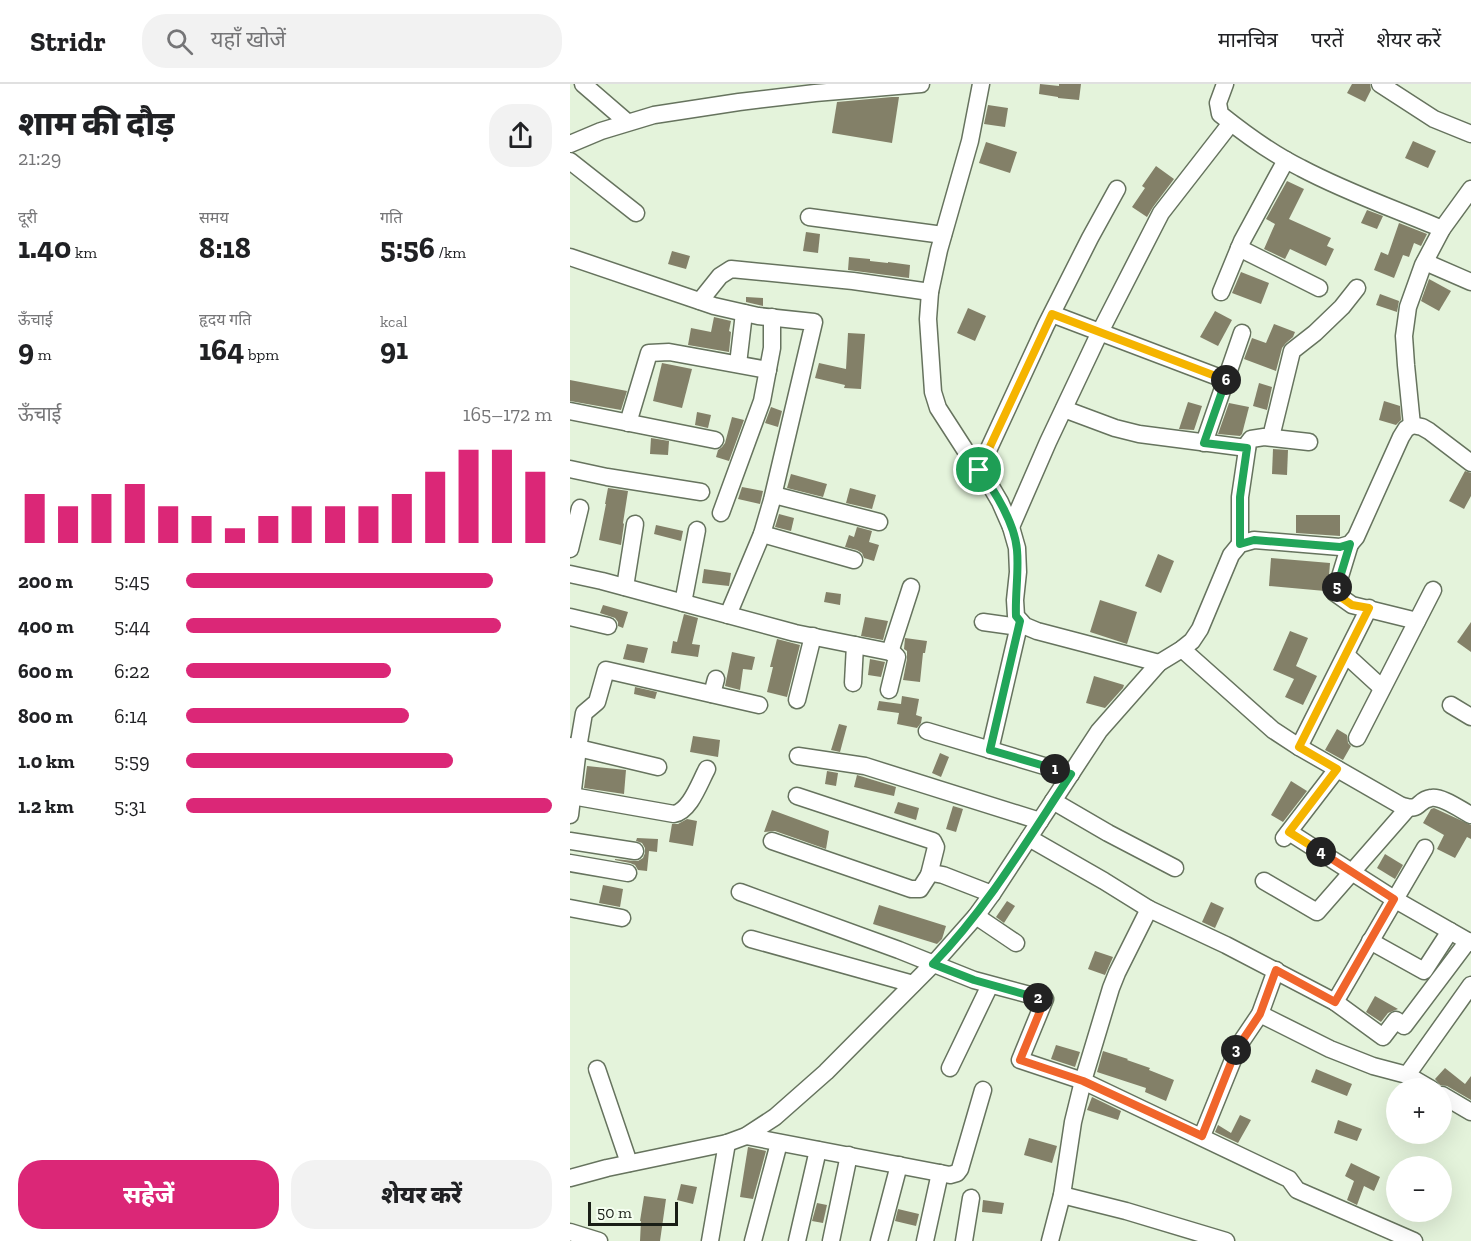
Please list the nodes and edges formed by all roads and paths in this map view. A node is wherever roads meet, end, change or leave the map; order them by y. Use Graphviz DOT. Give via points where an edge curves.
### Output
graph roads {
  1 [pos="583,84"];
  2 [pos="921,84"];
  3 [pos="981,84"];
  4 [pos="1225,84"];
  5 [pos="1380,84"];
  6 [pos="815,89"];
  7 [pos="627,122"];
  8 [pos="1231,123"];
  9 [pos="1471,134"];
  10 [pos="570,144"];
  11 [pos="1286,160"];
  12 [pos="570,161"];
  13 [pos="1117,189"];
  14 [pos="1471,189"];
  15 [pos="636,213"];
  16 [pos="809,217"];
  17 [pos="1442,229"];
  18 [pos="944,236"];
  19 [pos="1239,248"];
  20 [pos="570,257"];
  21 [pos="1425,262"];
  22 [pos="1471,282"];
  23 [pos="1319,288"];
  24 [pos="1357,288"];
  25 [pos="930,292"];
  26 [pos="1221,292"];
  27 [pos="700,301"];
  28 [pos="744,313"];
  29 [pos="1052,314"];
  30 [pos="772,317"];
  31 [pos="1100,332"];
  32 [pos="1242,333"];
  33 [pos="738,364"];
  34 [pos="768,370"];
  35 [pos="1226,380"];
  36 [pos="1064,409"];
  37 [pos="570,411"];
  38 [pos="628,423"];
  39 [pos="1412,425"];
  40 [pos="1271,437"];
  41 [pos="715,440"];
  42 [pos="1309,442"];
  43 [pos="1204,443"];
  44 [pos="1247,448"];
  45 [pos="1471,463"];
  46 [pos="570,469"];
  47 [pos="979,470"];
  48 [pos="701,492"];
  49 [pos="774,495"];
  50 [pos="580,508"];
  51 [pos="721,513"];
  52 [pos="879,522"];
  53 [pos="635,524"];
  54 [pos="1011,527"];
  55 [pos="697,530"];
  56 [pos="762,534"];
  57 [pos="1240,544"];
  58 [pos="1350,544"];
  59 [pos="570,549"];
  60 [pos="854,560"];
  61 [pos="570,574"];
  62 [pos="625,587"];
  63 [pos="910,587"];
  64 [pos="1433,590"];
  65 [pos="683,603"];
  66 [pos="1369,608"];
  67 [pos="728,615"];
  68 [pos="570,617"];
  69 [pos="1417,621"];
  70 [pos="983,622"];
  71 [pos="1019,624"];
  72 [pos="608,626"];
  73 [pos="813,636"];
  74 [pos="855,645"];
  75 [pos="1182,649"];
  76 [pos="890,652"];
  77 [pos="1346,655"];
  78 [pos="1159,663"];
  79 [pos="853,683"];
  80 [pos="1382,688"];
  81 [pos="889,690"];
  82 [pos="797,700"];
  83 [pos="759,705"];
  84 [pos="1452,705"];
  85 [pos="1471,717"];
  86 [pos="927,730"];
  87 [pos="1357,738"];
  88 [pos="574,747"];
  89 [pos="1299,747"];
  90 [pos="990,750"];
  91 [pos="798,756"];
  92 [pos="658,767"];
  93 [pos="1337,769"];
  94 [pos="707,770"];
  95 [pos="1071,774"];
  96 [pos="572,796"];
  97 [pos="796,796"];
  98 [pos="1053,801"];
  99 [pos="1408,808"];
  100 [pos="570,815"];
  101 [pos="1471,815"];
  102 [pos="1040,821"];
  103 [pos="1029,838"];
  104 [pos="772,840"];
  105 [pos="570,841"];
  106 [pos="1425,848"];
  107 [pos="635,850"];
  108 [pos="570,863"];
  109 [pos="1175,868"];
  110 [pos="1352,872"];
  111 [pos="628,873"];
  112 [pos="929,875"];
  113 [pos="1263,881"];
  114 [pos="740,892"];
  115 [pos="992,894"];
  116 [pos="1394,899"];
  117 [pos="570,908"];
  118 [pos="1149,909"];
  119 [pos="976,916"];
  120 [pos="622,918"];
  121 [pos="1450,931"];
  122 [pos="751,939"];
  123 [pos="1370,942"];
  124 [pos="1469,942"];
  125 [pos="1016,944"];
  126 [pos="1430,961"];
  127 [pos="933,964"];
  128 [pos="1276,970"];
  129 [pos="1445,972"];
  130 [pos="913,984"];
  131 [pos="990,985"];
  132 [pos="1468,996"];
  133 [pos="1335,1002"];
  134 [pos="1260,1014"];
  135 [pos="950,1068"];
  136 [pos="597,1069"];
  137 [pos="1407,1075"];
  138 [pos="1412,1078"];
  139 [pos="1083,1081"];
  140 [pos="983,1090"];
  141 [pos="1452,1101"];
  142 [pos="1471,1112"];
  143 [pos="746,1136"];
  144 [pos="1202,1136"];
  145 [pos="727,1143"];
  146 [pos="779,1143"];
  147 [pos="819,1150"];
  148 [pos="849,1155"];
  149 [pos="629,1163"];
  150 [pos="899,1165"];
  151 [pos="940,1173"];
  152 [pos="570,1178"];
  153 [pos="1062,1195"];
  154 [pos="971,1198"];
  155 [pos="570,1232"];
  156 [pos="599,1241"];
  157 [pos="710,1241"];
  158 [pos="753,1241"];
  159 [pos="797,1241"];
  160 [pos="831,1241"];
  161 [pos="879,1241"];
  162 [pos="925,1241"];
  163 [pos="964,1241"];
  164 [pos="1050,1241"];
  165 [pos="1226,1241"];
  166 [pos="1414,1241"];
  1 -- 7 [label="street"];
  2 -- 6 [label="street"];
  3 -- 18 [label="street"];
  4 -- 8 [label="street" via="1218,109"];
  5 -- 9 [label="street" via="1434,119"];
  6 -- 7 [label="street"];
  7 -- 10 [label="street"];
  8 -- 11 [label="street"];
  8 -- 31 [label="street" via="1161,213"];
  11 -- 17 [label="street"];
  11 -- 19 [label="street"];
  12 -- 15 [label="street"];
  13 -- 29 [label="street"];
  14 -- 17 [label="street"];
  16 -- 18 [label="street"];
  17 -- 21 [label="street"];
  18 -- 25 [label="street"];
  19 -- 23 [label="street"];
  19 -- 26 [label="street"];
  20 -- 27 [label="street"];
  21 -- 22 [label="street"];
  21 -- 39 [label="street" via="1408,307 1404,336"];
  24 -- 40 [label="street" via="1342,307 1292,351"];
  25 -- 27 [label="street" via="731,269 720,276"];
  25 -- 47 [label="street" via="933,392 938,408"];
  27 -- 28 [label="street"];
  28 -- 30 [label="street"];
  28 -- 33 [label="street"];
  29 -- 31 [label="street"];
  29 -- 47 [label="street"];
  30 -- 34 [label="street"];
  30 -- 49 [label="street" via="814,322"];
  31 -- 35 [label="street"];
  31 -- 36 [label="street"];
  32 -- 35 [label="street"];
  33 -- 34 [label="street"];
  33 -- 38 [label="street" via="669,352 650,353"];
  34 -- 51 [label="street" via="762,402"];
  35 -- 43 [label="street"];
  36 -- 43 [label="street" via="1138,434"];
  36 -- 54 [label="street"];
  37 -- 38 [label="street"];
  38 -- 41 [label="street"];
  39 -- 45 [label="street" via="1422,427"];
  39 -- 58 [label="street" via="1401,437"];
  40 -- 42 [label="street"];
  40 -- 44 [label="street" via="1251,439"];
  43 -- 44 [label="street"];
  44 -- 57 [label="street" via="1240,497"];
  46 -- 48 [label="street"];
  47 -- 54 [label="street"];
  49 -- 52 [label="street"];
  49 -- 56 [label="street"];
  50 -- 59 [label="street"];
  53 -- 62 [label="street"];
  54 -- 71 [label="street" via="1017,548 1015,608"];
  55 -- 65 [label="street"];
  56 -- 60 [label="street"];
  56 -- 67 [label="street"];
  57 -- 58 [label="street" via="1254,540 1340,547"];
  57 -- 75 [label="street" via="1231,555 1200,629"];
  58 -- 66 [label="street" via="1335,593 1352,605"];
  61 -- 62 [label="street"];
  62 -- 65 [label="street"];
  63 -- 76 [label="street"];
  64 -- 69 [label="street"];
  65 -- 67 [label="street"];
  66 -- 69 [label="street"];
  66 -- 77 [label="street"];
  67 -- 73 [label="street"];
  68 -- 72 [label="street"];
  69 -- 80 [label="street"];
  70 -- 71 [label="street"];
  71 -- 78 [label="street"];
  71 -- 90 [label="street"];
  73 -- 74 [label="street"];
  73 -- 82 [label="street"];
  74 -- 76 [label="street"];
  74 -- 79 [label="street"];
  75 -- 78 [label="street"];
  75 -- 89 [label="street"];
  76 -- 81 [label="street" via="897,657"];
  77 -- 80 [label="street"];
  77 -- 89 [label="street"];
  78 -- 95 [label="street" via="1099,731"];
  80 -- 87 [label="street"];
  83 -- 88 [label="street" via="714,686 654,673 606,670 597,702 584,713"];
  84 -- 85 [label="street"];
  86 -- 90 [label="street"];
  88 -- 92 [label="street"];
  88 -- 96 [label="street"];
  89 -- 93 [label="street"];
  90 -- 95 [label="street"];
  91 -- 102 [label="street" via="864,766"];
  93 -- 99 [label="street"];
  93 -- 110 [label="street" via="1286,835"];
  94 -- 96 [label="street" via="681,813"];
  95 -- 98 [label="street"];
  96 -- 100 [label="street"];
  97 -- 112 [label="street" via="933,841 936,847"];
  98 -- 102 [label="street"];
  98 -- 109 [label="street"];
  99 -- 101 [label="street" via="1433,797"];
  99 -- 110 [label="street"];
  102 -- 103 [label="street"];
  103 -- 115 [label="street"];
  103 -- 118 [label="street"];
  104 -- 112 [label="street" via="916,890"];
  105 -- 107 [label="street"];
  106 -- 116 [label="street"];
  108 -- 111 [label="street"];
  110 -- 113 [label="street" via="1317,912"];
  110 -- 116 [label="street"];
  112 -- 115 [label="street" via="943,875"];
  114 -- 127 [label="street"];
  115 -- 119 [label="street"];
  116 -- 121 [label="street"];
  116 -- 123 [label="street"];
  117 -- 120 [label="street"];
  118 -- 128 [label="street"];
  118 -- 139 [label="street" via="1117,973"];
  119 -- 125 [label="street"];
  119 -- 127 [label="street"];
  121 -- 124 [label="street"];
  121 -- 126 [label="street"];
  122 -- 130 [label="street"];
  123 -- 126 [label="street" via="1424,971"];
  123 -- 133 [label="street"];
  124 -- 129 [label="street"];
  126 -- 129 [label="street"];
  127 -- 130 [label="street"];
  127 -- 131 [label="street"];
  128 -- 133 [label="street"];
  128 -- 134 [label="street"];
  129 -- 133 [label="street" via="1404,1026 1396,1020 1383,1037"];
  130 -- 143 [label="street" via="826,1072 775,1117"];
  131 -- 135 [label="street"];
  131 -- 139 [label="street" via="1045,999 1020,1060"];
  132 -- 137 [label="street"];
  134 -- 137 [label="street" via="1330,1049"];
  134 -- 144 [label="street" via="1239,1045"];
  136 -- 149 [label="street"];
  137 -- 138 [label="street"];
  139 -- 144 [label="street"];
  139 -- 153 [label="street" via="1072,1122"];
  140 -- 151 [label="street" via="960,1169 950,1175"];
  141 -- 142 [label="street"];
  143 -- 145 [label="street"];
  143 -- 146 [label="street"];
  144 -- 166 [label="street" via="1289,1179 1297,1190"];
  145 -- 149 [label="street"];
  145 -- 157 [label="street"];
  146 -- 147 [label="street"];
  146 -- 158 [label="street"];
  147 -- 148 [label="street"];
  147 -- 159 [label="street"];
  148 -- 150 [label="street"];
  148 -- 160 [label="street"];
  149 -- 152 [label="street"];
  150 -- 151 [label="street"];
  150 -- 161 [label="street"];
  151 -- 162 [label="street"];
  153 -- 164 [label="street"];
  153 -- 165 [label="street"];
  154 -- 163 [label="street"];
  155 -- 156 [label="street"];
}
